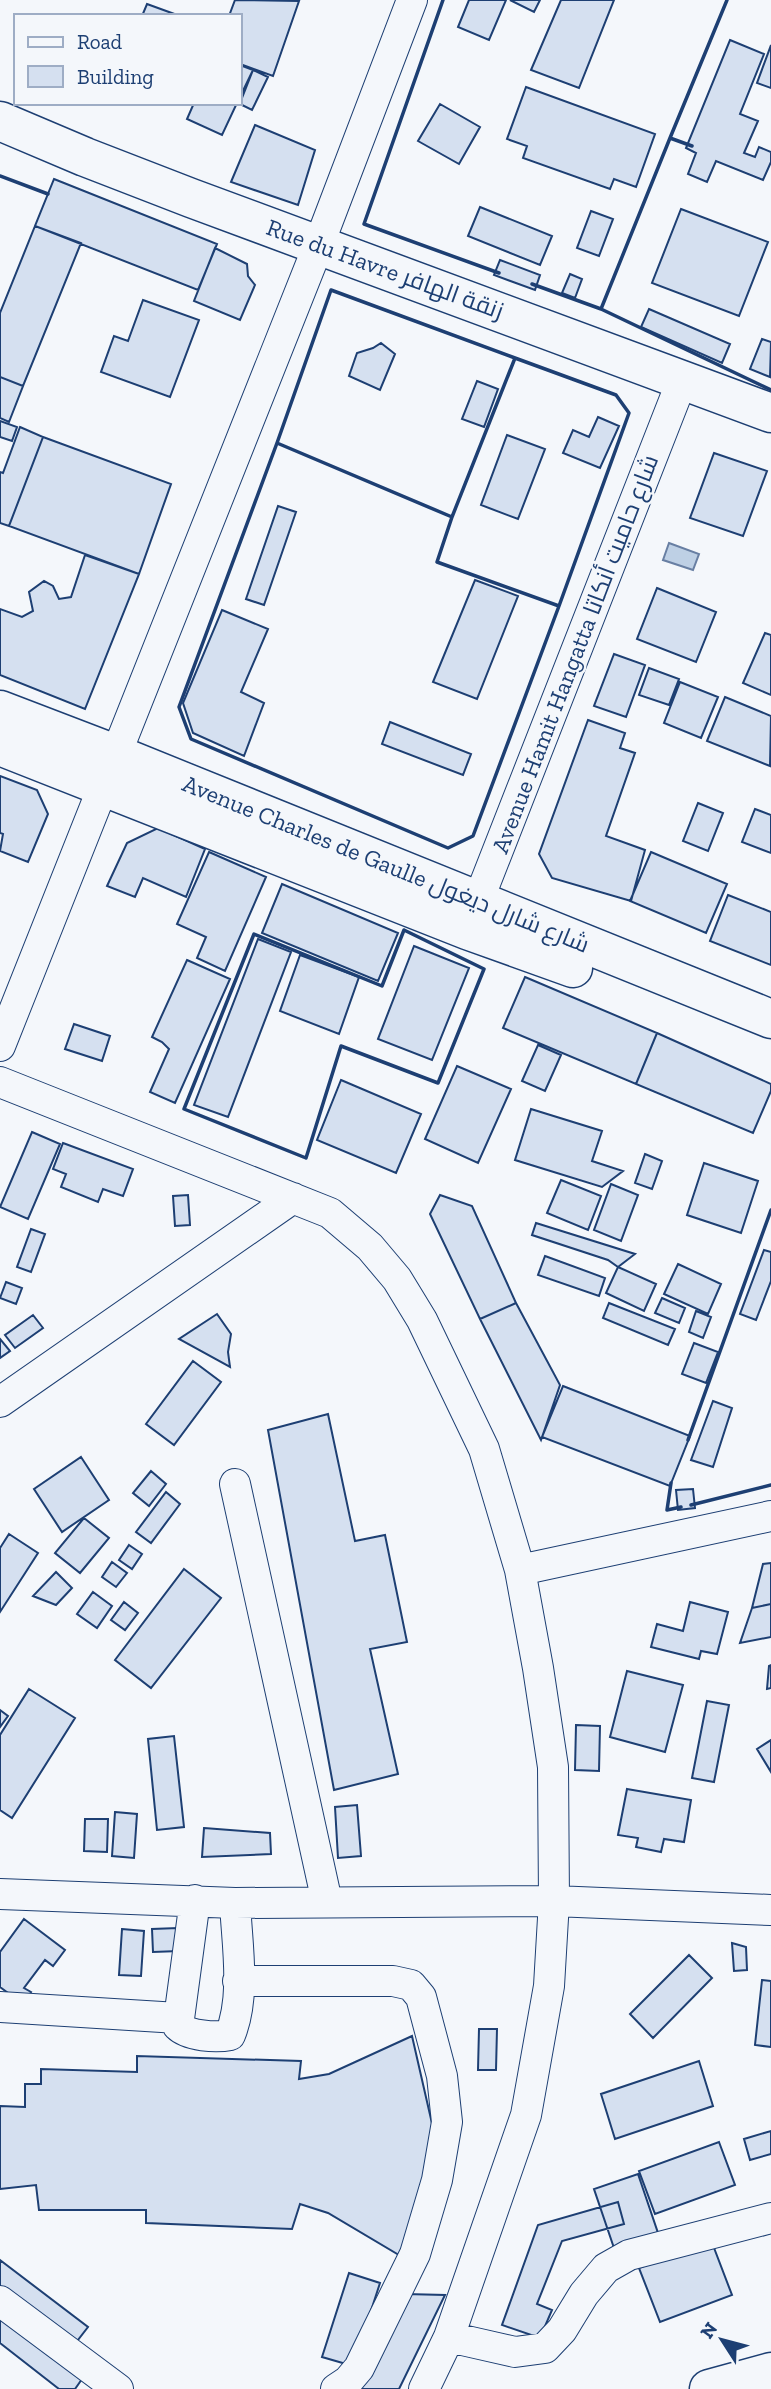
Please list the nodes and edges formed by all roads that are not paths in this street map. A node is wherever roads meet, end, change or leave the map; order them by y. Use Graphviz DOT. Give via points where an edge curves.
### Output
graph roads {
  1 [pos="412,0"];
  2 [pos="0,121"];
  3 [pos="320,244"];
  4 [pos="683,378"];
  5 [pos="771,412"];
  6 [pos="0,710"];
  7 [pos="0,746"];
  8 [pos="109,771"];
  9 [pos="473,915"];
  10 [pos="771,1019"];
  11 [pos="771,1045"];
  12 [pos="0,1046"];
  13 [pos="0,1082"];
  14 [pos="293,1198"];
  15 [pos="0,1402"];
  16 [pos="235,1484"];
  17 [pos="771,1516"];
  18 [pos="520,1570"];
  19 [pos="0,1894"];
  20 [pos="195,1900"];
  21 [pos="554,1901"];
  22 [pos="327,1902"];
  23 [pos="235,1903"];
  24 [pos="771,1910"];
  25 [pos="238,1981"];
  26 [pos="0,2007"];
  27 [pos="178,2018"];
  28 [pos="771,2218"];
  29 [pos="0,2301"];
  30 [pos="449,2337"];
  31 [pos="771,2372"];
  32 [pos="118,2389"];
  33 [pos="336,2389"];
  34 [pos="424,2389"];
  35 [pos="709,2389"];
  1 -- 3 [label="street"];
  2 -- 3 [label="main road, Rue du Havre زنقة الهافر"];
  3 -- 4 [label="main road, Rue du Havre زنقة الهافر"];
  3 -- 8 [label="street"];
  4 -- 5 [label="main road, Rue du Havre زنقة الهافر"];
  4 -- 9 [label="street, Avenue Hamit Hangatta شارع حاميت أنكاتا"];
  6 -- 8 [label="main road, Avenue Charles de Gaulle شارع شارل ديغول"];
  7 -- 8 [label="main road, Avenue Charles de Gaulle شارع شارل ديغول"];
  8 -- 9 [label="main road, Avenue Charles de Gaulle شارع شارل ديغول"];
  8 -- 12 [label="street"];
  9 -- 10 [label="main road, Avenue Charles de Gaulle شارع شارل ديغول"];
  9 -- 11 [label="main road, Avenue Charles de Gaulle شارع شارل ديغول" via="528,950"];
  13 -- 14 [label="street"];
  14 -- 15 [label="street"];
  14 -- 18 [label="street" via="330,1213 370,1247 397,1279 422,1320 484,1449"];
  16 -- 22 [label="street"];
  17 -- 18 [label="street"];
  18 -- 21 [label="street" via="553,1767"];
  19 -- 20 [label="street"];
  20 -- 23 [label="street"];
  20 -- 27 [label="street"];
  21 -- 22 [label="street"];
  21 -- 24 [label="street"];
  21 -- 30 [label="street" via="549,1986 526,2115"];
  22 -- 23 [label="street"];
  23 -- 25 [label="street"];
  25 -- 27 [label="street" via="230,2035 183,2032"];
  25 -- 33 [label="street" via="393,1981 411,1985 421,1997 442,2076 447,2122 438,2180 415,2254 359,2368"];
  26 -- 27 [label="street"];
  28 -- 30 [label="street" via="629,2255 606,2268 545,2348 514,2353"];
  29 -- 32 [label="street"];
  30 -- 34 [label="street"];
  31 -- 35 [label="main road"];
}
